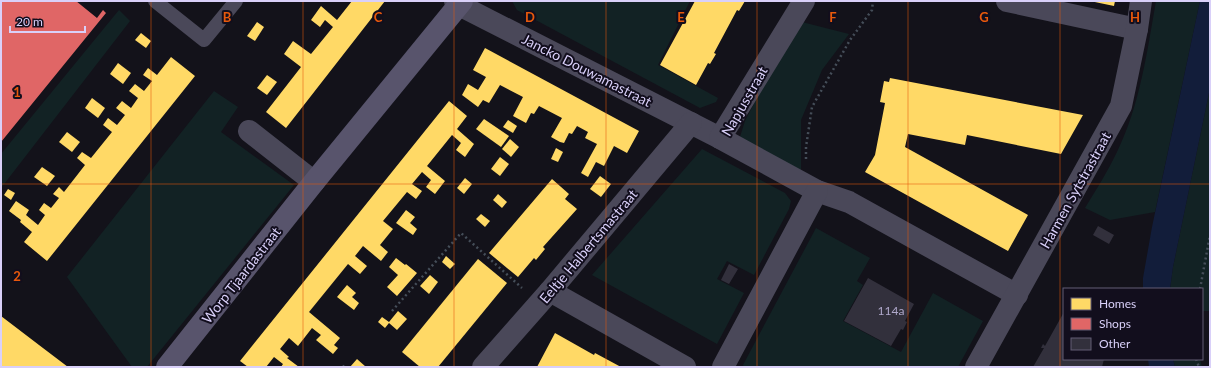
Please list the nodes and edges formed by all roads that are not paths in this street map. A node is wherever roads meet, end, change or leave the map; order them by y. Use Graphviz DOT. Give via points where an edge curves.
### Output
graph roads {
  1 [pos="155,1"];
  2 [pos="236,1"];
  3 [pos="804,1"];
  4 [pos="1007,1"];
  5 [pos="1141,1"];
  6 [pos="459,2"];
  7 [pos="1137,29"];
  8 [pos="690,123"];
  9 [pos="249,131"];
  10 [pos="720,138"];
  11 [pos="314,182"];
  12 [pos="812,189"];
  13 [pos="1017,295"];
  14 [pos="544,297"];
  15 [pos="167,367"];
  16 [pos="483,367"];
  17 [pos="685,367"];
  18 [pos="723,367"];
  19 [pos="976,367"];
  1 -- 2 [label="lane" via="204,40"];
  3 -- 10 [label="street, Napjusstraat"];
  4 -- 7 [label="street"];
  5 -- 7 [label="street, Harmen Sytstrastraat"];
  6 -- 8 [label="street, Jancko Douwamastraat"];
  6 -- 11 [label="main road, Worp Tjaardastraat"];
  7 -- 13 [label="street, Harmen Sytstrastraat" via="1121,106"];
  8 -- 10 [label="street, Jancko Douwamastraat"];
  8 -- 14 [label="street, Eeltje Halbertsmastraat"];
  9 -- 11 [label="street"];
  10 -- 12 [label="street, Napjusstraat"];
  11 -- 15 [label="main road, Worp Tjaardastraat"];
  12 -- 13 [label="street, Napjusstraat" via="849,202"];
  12 -- 18 [label="street"];
  13 -- 19 [label="street, Harmen Sytstrastraat"];
  14 -- 16 [label="street, Eeltje Halbertsmastraat"];
  14 -- 17 [label="street"];
}
